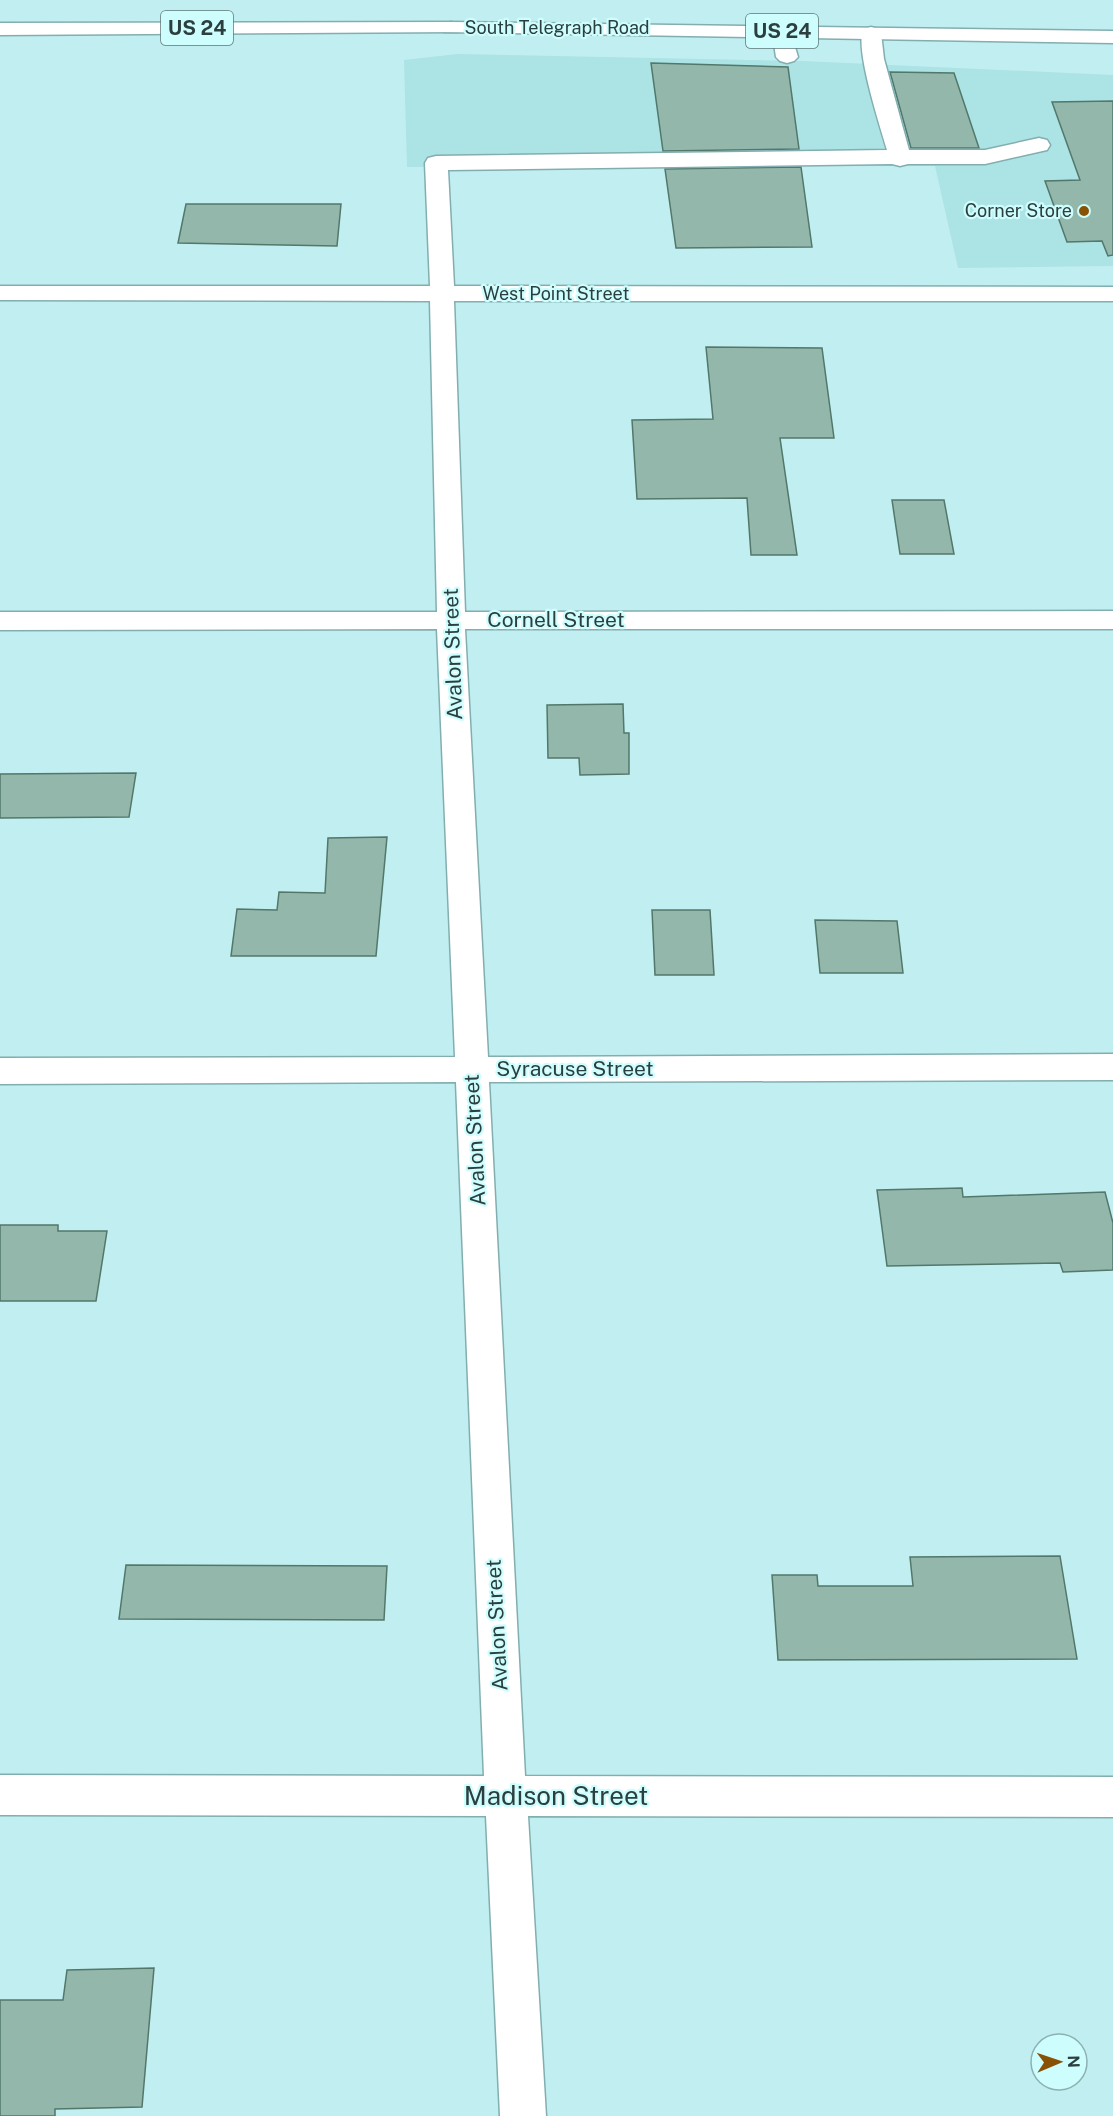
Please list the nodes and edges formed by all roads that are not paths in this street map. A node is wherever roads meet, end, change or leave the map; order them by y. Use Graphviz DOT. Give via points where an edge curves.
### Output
graph roads {
  1 [pos="394,28"];
  2 [pos="0,29"];
  3 [pos="782,31"];
  4 [pos="870,33"];
  5 [pos="1113,37"];
  6 [pos="0,42"];
  7 [pos="787,57"];
  8 [pos="1039,145"];
  9 [pos="900,159"];
  10 [pos="0,293"];
  11 [pos="1113,294"];
  12 [pos="442,295"];
  13 [pos="451,620"];
  14 [pos="1113,620"];
  15 [pos="0,621"];
  16 [pos="1113,1066"];
  17 [pos="471,1070"];
  18 [pos="0,1071"];
  19 [pos="0,1795"];
  20 [pos="506,1796"];
  21 [pos="1113,1797"];
  22 [pos="523,2116"];
  1 -- 2 [label="main road, South Telegraph Road / US 24"];
  1 -- 3 [label="main road, South Telegraph Road / US 24"];
  1 -- 6 [label="main road"];
  3 -- 4 [label="main road, South Telegraph Road / US 24"];
  3 -- 7 [label="main road"];
  4 -- 5 [label="main road, South Telegraph Road / US 24"];
  4 -- 9 [label="main road" via="873,59"];
  8 -- 9 [label="main road" via="985,157"];
  9 -- 12 [label="main road, Avalon Street" via="436,163"];
  10 -- 12 [label="main road, West Point Street"];
  11 -- 12 [label="main road, West Point Street"];
  12 -- 13 [label="main road, Avalon Street"];
  13 -- 14 [label="main road, Cornell Street"];
  13 -- 15 [label="main road, Cornell Street"];
  13 -- 17 [label="main road, Avalon Street"];
  16 -- 17 [label="main road, Syracuse Street"];
  17 -- 18 [label="main road, Syracuse Street"];
  17 -- 20 [label="main road, Avalon Street"];
  19 -- 20 [label="main road, Madison Street"];
  20 -- 21 [label="main road, Madison Street"];
  20 -- 22 [label="main road, Avalon Street"];
}
